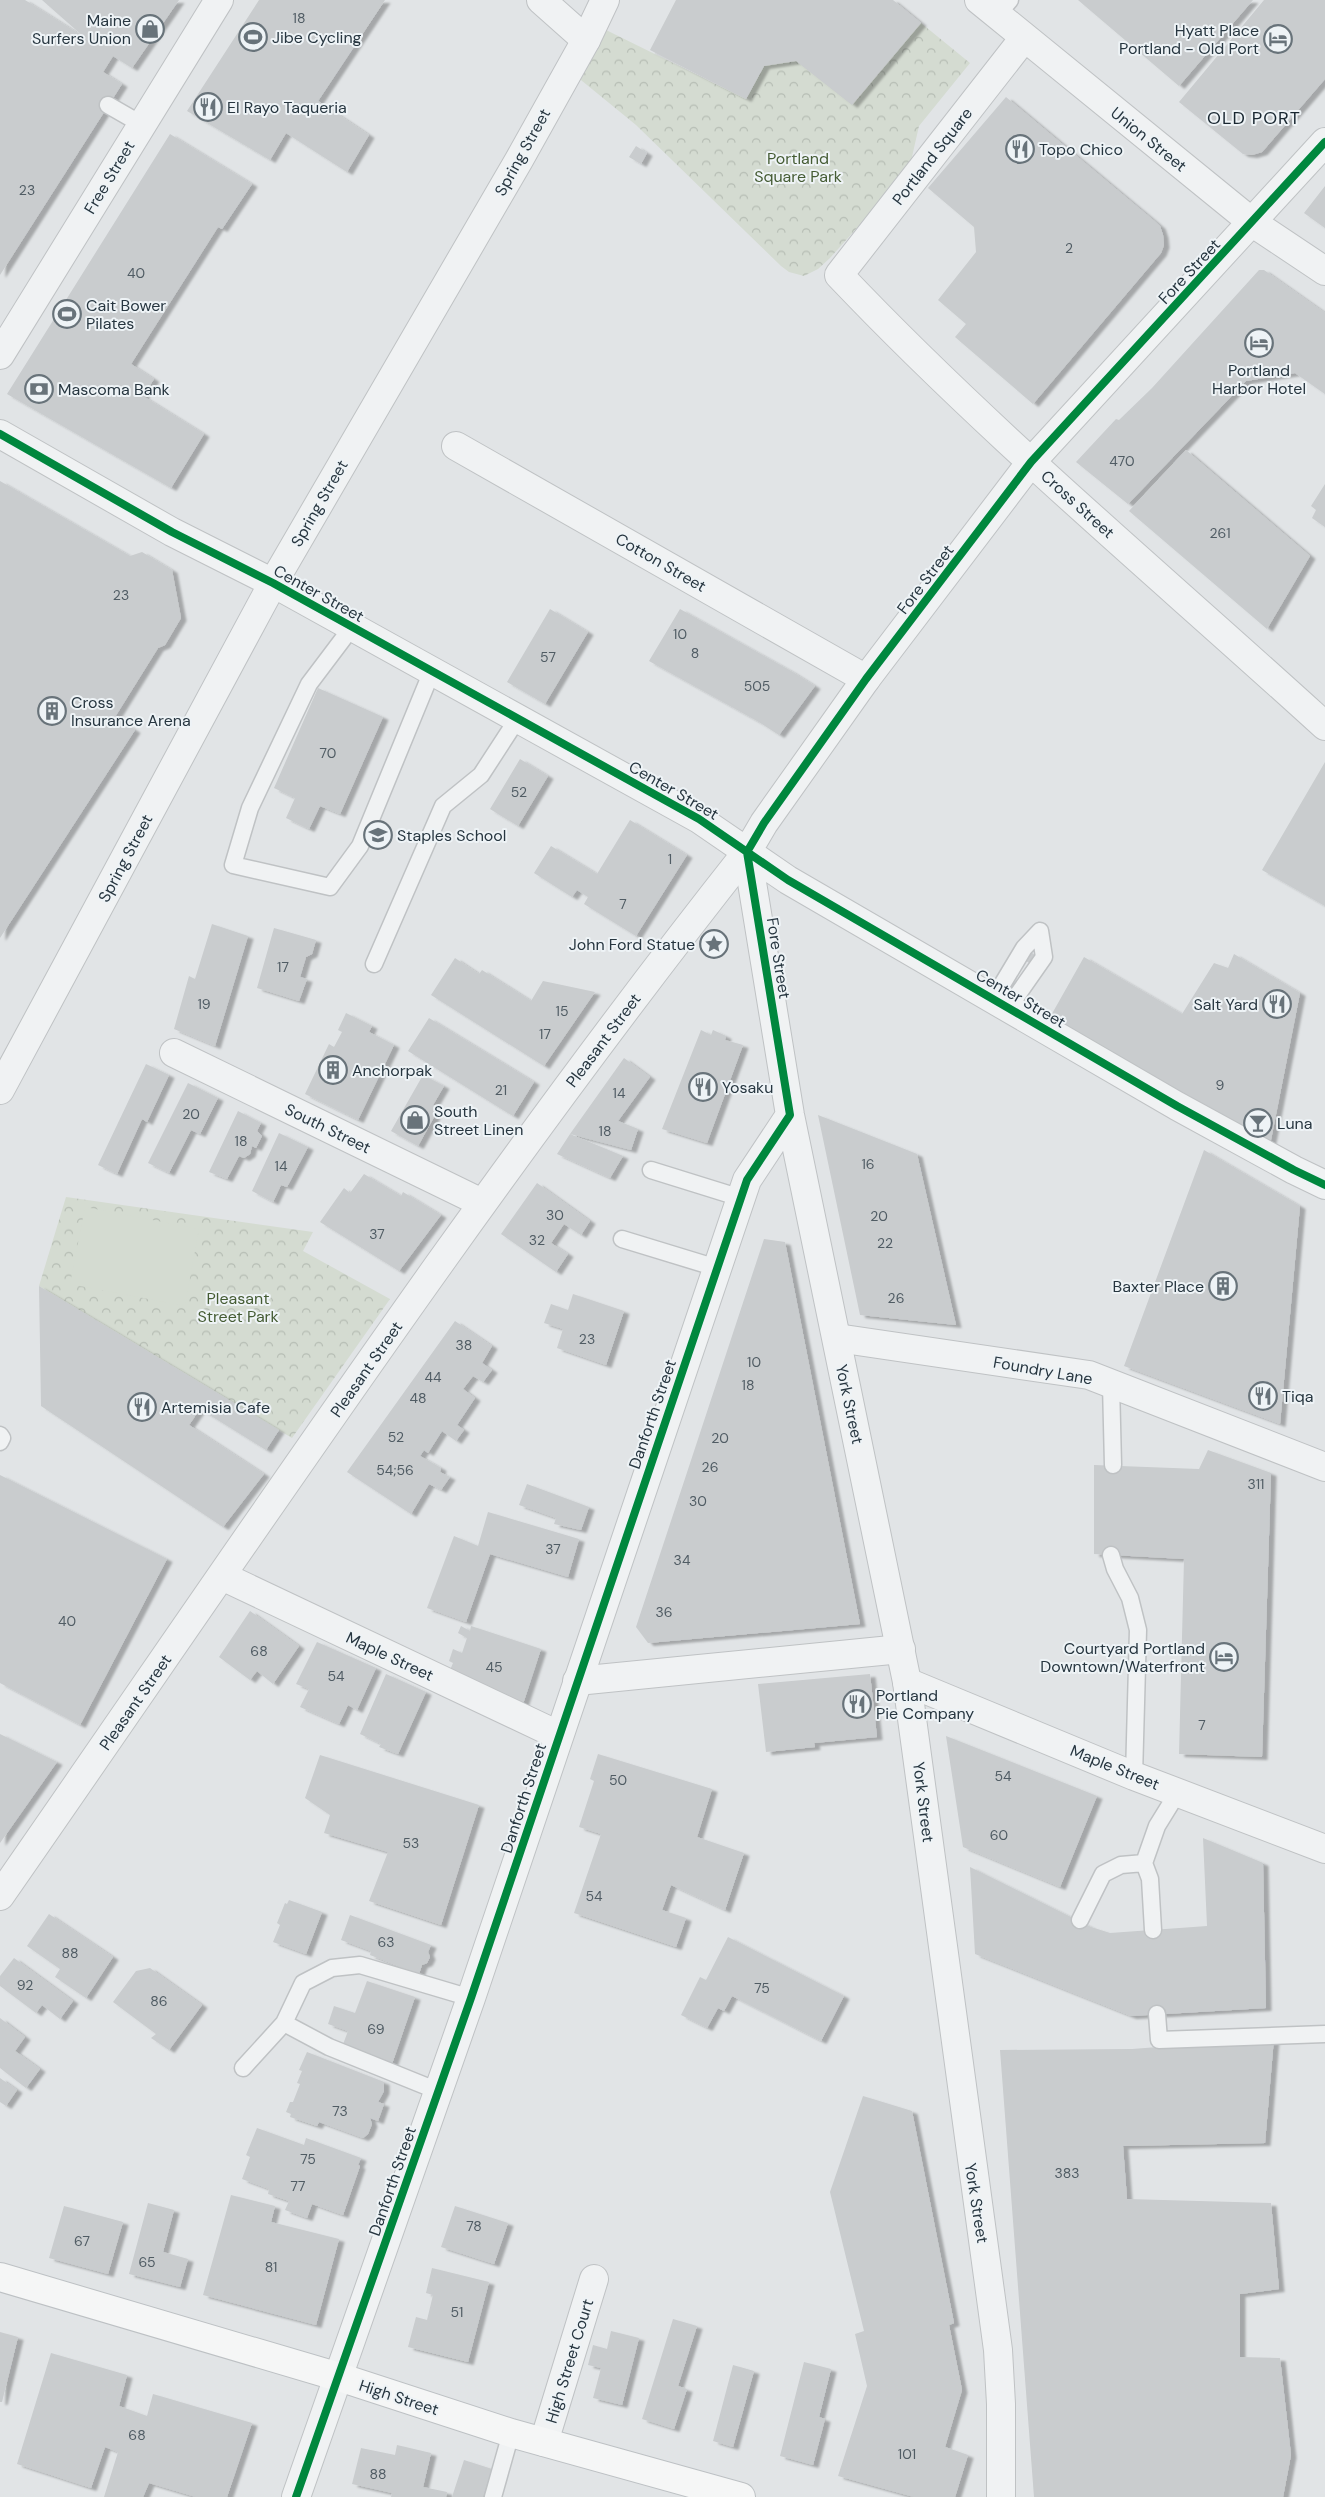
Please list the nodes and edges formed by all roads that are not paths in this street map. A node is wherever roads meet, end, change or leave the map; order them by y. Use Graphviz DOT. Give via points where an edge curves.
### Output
graph roads {
  1 [pos="219,0"];
  2 [pos="541,0"];
  3 [pos="605,0"];
  4 [pos="996,5"];
  5 [pos="1024,38"];
  6 [pos="586,40"];
  7 [pos="108,105"];
  8 [pos="141,124"];
  9 [pos="1325,142"];
  10 [pos="1253,223"];
  11 [pos="1325,271"];
  12 [pos="839,275"];
  13 [pos="0,356"];
  14 [pos="0,434"];
  15 [pos="456,446"];
  16 [pos="1031,462"];
  17 [pos="273,583"];
  18 [pos="352,627"];
  19 [pos="432,671"];
  20 [pos="866,679"];
  21 [pos="518,718"];
  22 [pos="1325,726"];
  23 [pos="747,852"];
  24 [pos="374,964"];
  25 [pos="174,1053"];
  26 [pos="0,1090"];
  27 [pos="790,1115"];
  28 [pos="650,1170"];
  29 [pos="1325,1185"];
  30 [pos="740,1198"];
  31 [pos="482,1203"];
  32 [pos="622,1239"];
  33 [pos="717,1268"];
  34 [pos="836,1338"];
  35 [pos="1111,1384"];
  36 [pos="0,1435"];
  37 [pos="0,1442"];
  38 [pos="1113,1465"];
  39 [pos="1325,1467"];
  40 [pos="1111,1555"];
  41 [pos="222,1576"];
  42 [pos="901,1649"];
  43 [pos="576,1681"];
  44 [pos="907,1682"];
  45 [pos="558,1735"];
  46 [pos="1134,1776"];
  47 [pos="1178,1792"];
  48 [pos="1325,1849"];
  49 [pos="1144,1863"];
  50 [pos="0,1896"];
  51 [pos="1080,1920"];
  52 [pos="1154,1930"];
  53 [pos="471,1998"];
  54 [pos="1157,2014"];
  55 [pos="284,2024"];
  56 [pos="1325,2034"];
  57 [pos="243,2068"];
  58 [pos="438,2091"];
  59 [pos="0,2277"];
  60 [pos="594,2279"];
  61 [pos="339,2377"];
  62 [pos="511,2433"];
  63 [pos="544,2442"];
  64 [pos="296,2497"];
  65 [pos="494,2497"];
  66 [pos="741,2497"];
  67 [pos="1001,2497"];
  1 -- 8 [label="street, Free Street"];
  2 -- 6 [label="street"];
  3 -- 6 [label="street, Spring Street"];
  4 -- 5 [label="street, Union Street"];
  5 -- 10 [label="street, Union Street"];
  5 -- 12 [label="street, Portland Square"];
  6 -- 17 [label="street, Spring Street"];
  7 -- 8 [label="lane"];
  8 -- 13 [label="street, Free Street"];
  9 -- 10 [label="street, Fore Street"];
  10 -- 11 [label="street, Union Street"];
  10 -- 16 [label="street, Fore Street"];
  12 -- 16 [label="street, Cross Street" via="895,334"];
  14 -- 17 [label="street, Center Street" via="172,532"];
  15 -- 20 [label="street, Cotton Street"];
  16 -- 20 [label="street, Fore Street"];
  16 -- 22 [label="street, Cross Street"];
  17 -- 18 [label="street, Center Street"];
  17 -- 26 [label="street, Spring Street"];
  18 -- 19 [label="street, Center Street"];
  18 -- 19 [label="lane" via="310,684 250,808 233,865 330,887 360,846"];
  19 -- 21 [label="street, Center Street"];
  20 -- 23 [label="street, Fore Street"];
  21 -- 23 [label="street, Center Street" via="699,819"];
  21 -- 24 [label="lane" via="481,775 443,806"];
  23 -- 27 [label="street, Fore Street"];
  23 -- 29 [label="street, Center Street" via="788,880 1177,1106"];
  23 -- 31 [label="street, Pleasant Street"];
  25 -- 31 [label="street, South Street"];
  27 -- 30 [label="street, Danforth Street" via="747,1180"];
  27 -- 34 [label="street, York Street"];
  28 -- 30 [label="lane"];
  30 -- 33 [label="street, Danforth Street"];
  31 -- 41 [label="street, Pleasant Street"];
  32 -- 33 [label="lane"];
  33 -- 43 [label="street, Danforth Street"];
  34 -- 35 [label="street, Foundry Lane" via="1089,1375"];
  34 -- 42 [label="street, York Street"];
  35 -- 38 [label="lane"];
  35 -- 39 [label="street, Foundry Lane"];
  36 -- 37 [label="lane"];
  40 -- 46 [label="lane" via="1130,1598 1138,1630"];
  41 -- 45 [label="street, Maple Street"];
  41 -- 50 [label="street, Pleasant Street"];
  42 -- 43 [label="street"];
  42 -- 44 [label="street, York Street"];
  43 -- 45 [label="street, Danforth Street"];
  44 -- 46 [label="street, Maple Street"];
  44 -- 67 [label="street, York Street" via="998,2350"];
  45 -- 53 [label="street, Danforth Street"];
  46 -- 47 [label="street, Maple Street"];
  47 -- 48 [label="street, Maple Street"];
  47 -- 49 [label="lane" via="1157,1826"];
  49 -- 51 [label="lane" via="1121,1865 1103,1874"];
  49 -- 52 [label="lane" via="1150,1878"];
  53 -- 55 [label="lane" via="360,1964 332,1968 303,1983"];
  53 -- 58 [label="street, Danforth Street"];
  54 -- 56 [label="lane" via="1159,2040"];
  55 -- 57 [label="lane"];
  55 -- 58 [label="lane" via="329,2047"];
  58 -- 61 [label="street, Danforth Street"];
  59 -- 61 [label="main road, High Street"];
  60 -- 63 [label="street, High Street Court"];
  61 -- 62 [label="main road, High Street"];
  61 -- 64 [label="street, Danforth Street"];
  62 -- 63 [label="main road, High Street"];
  62 -- 65 [label="lane"];
  63 -- 66 [label="main road, High Street"];
}
